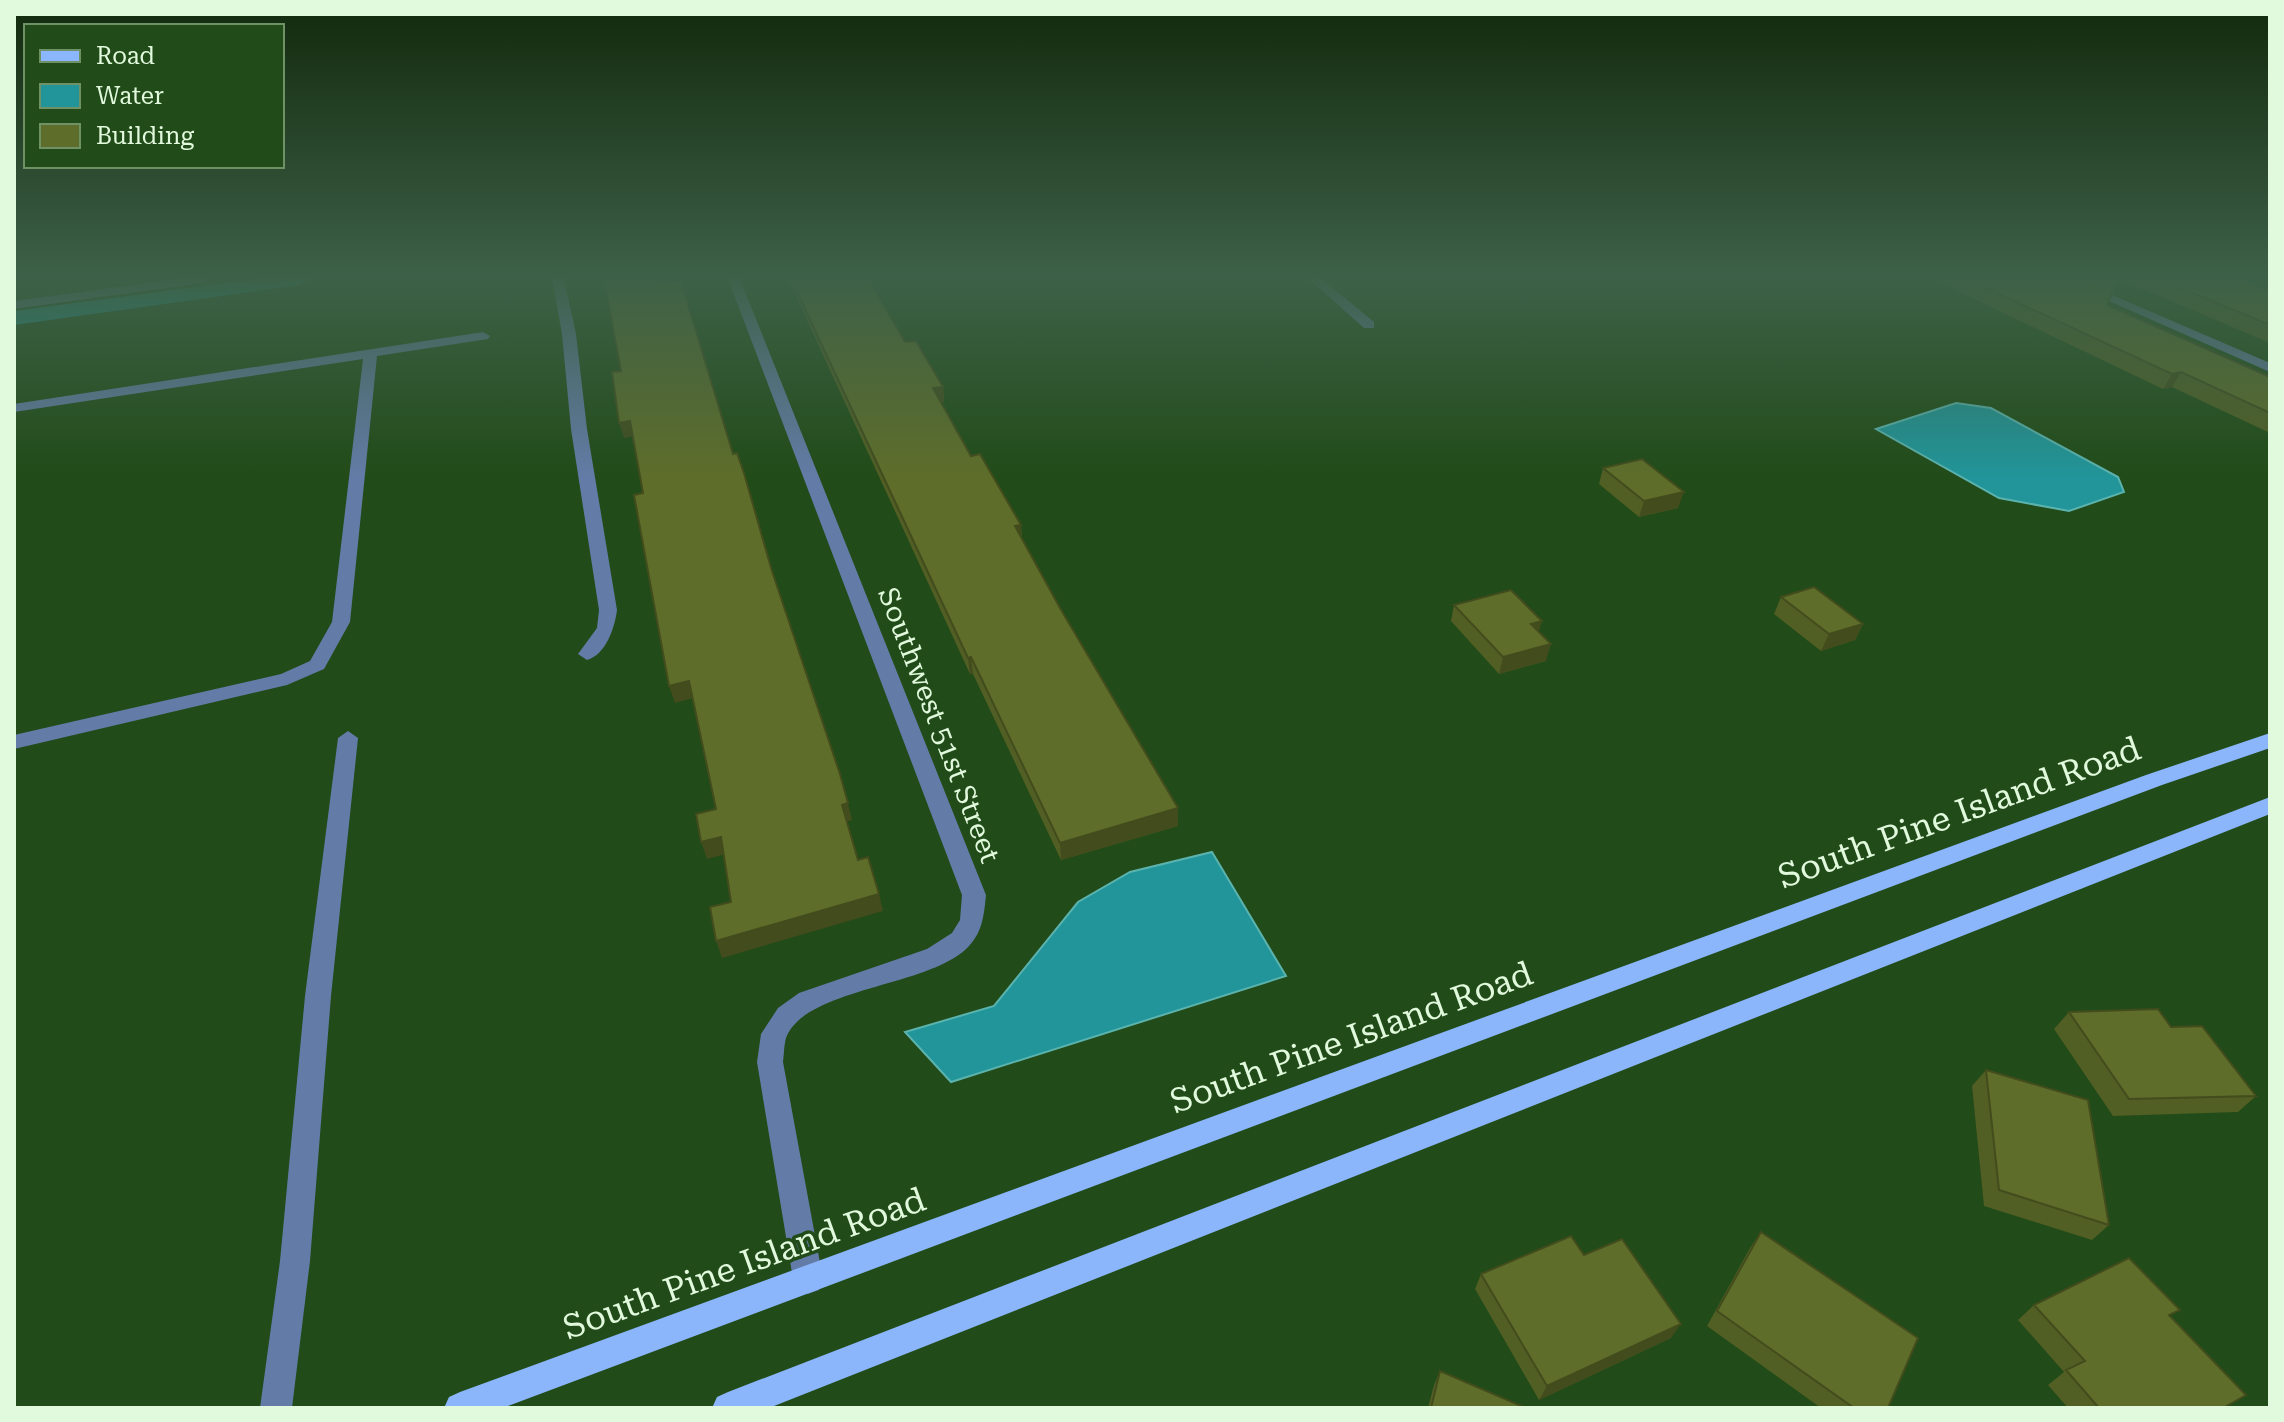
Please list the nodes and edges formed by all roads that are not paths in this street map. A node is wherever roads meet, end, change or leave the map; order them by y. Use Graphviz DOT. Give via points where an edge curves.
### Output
graph roads {
  1 [pos="424,345"];
  2 [pos="570,345"];
  3 [pos="760,345"];
  4 [pos="2218,345"];
  5 [pos="370,354"];
  6 [pos="2270,368"];
  7 [pos="14,408"];
  8 [pos="587,654"];
  9 [pos="348,738"];
  10 [pos="2270,740"];
  11 [pos="14,742"];
  12 [pos="2270,805"];
  13 [pos="808,1279"];
  14 [pos="276,1408"];
  15 [pos="460,1408"];
  16 [pos="728,1408"];
  1 -- 5 [label="street"];
  2 -- 8 [label="street" via="608,610 606,629"];
  3 -- 13 [label="street, Southwest 51st Street" via="974,895 972,921 960,940 936,956 808,1000 774,1034 770,1062"];
  4 -- 6 [label="street"];
  5 -- 7 [label="street"];
  5 -- 11 [label="street" via="341,622 317,665 287,679"];
  9 -- 14 [label="street"];
  10 -- 13 [label="main road, South Pine Island Road"];
  12 -- 16 [label="main road"];
  13 -- 15 [label="main road, South Pine Island Road"];
}
